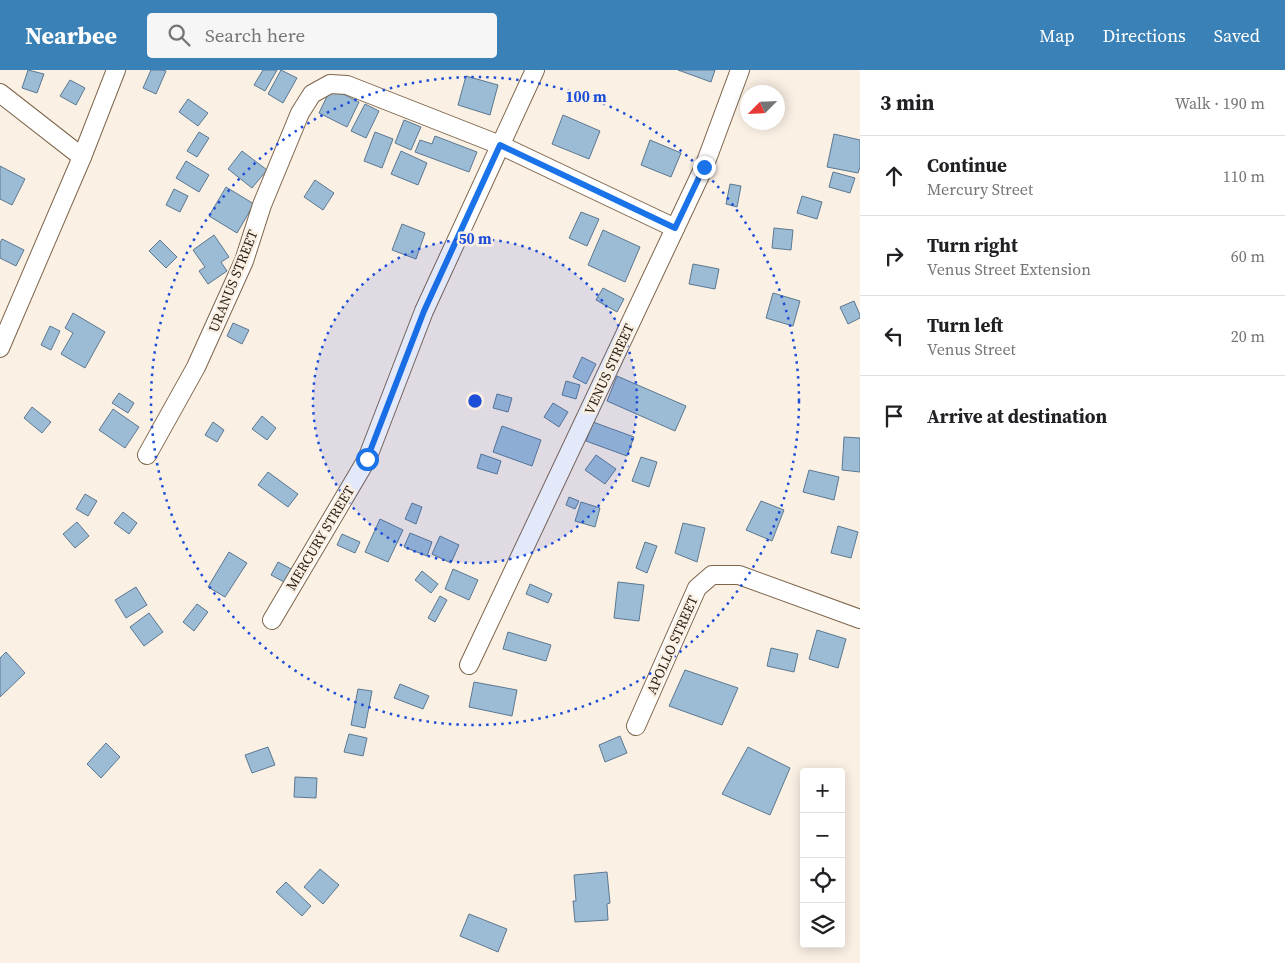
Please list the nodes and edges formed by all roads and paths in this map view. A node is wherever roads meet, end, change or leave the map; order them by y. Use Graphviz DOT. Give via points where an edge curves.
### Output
graph roads {
  1 [pos="116,70"];
  2 [pos="535,70"];
  3 [pos="740,70"];
  4 [pos="0,93"];
  5 [pos="500,145"];
  6 [pos="82,156"];
  7 [pos="675,228"];
  8 [pos="0,348"];
  9 [pos="147,454"];
  10 [pos="860,619"];
  11 [pos="272,620"];
  12 [pos="469,665"];
  13 [pos="636,726"];
  1 -- 6 [label="street"];
  2 -- 5 [label="street, MERCURY STREET"];
  3 -- 7 [label="street, VENUS STREET" via="704,167"];
  4 -- 6 [label="street"];
  5 -- 7 [label="street"];
  5 -- 9 [label="street, URANUS STREET" via="347,85 330,84 312,94 300,113 262,205 244,261 196,367"];
  5 -- 11 [label="street, MERCURY STREET" via="424,311 367,459"];
  6 -- 8 [label="street"];
  7 -- 12 [label="street, VENUS STREET"];
  10 -- 13 [label="street, APOLLO STREET" via="739,575 712,575 696,588"];
}
